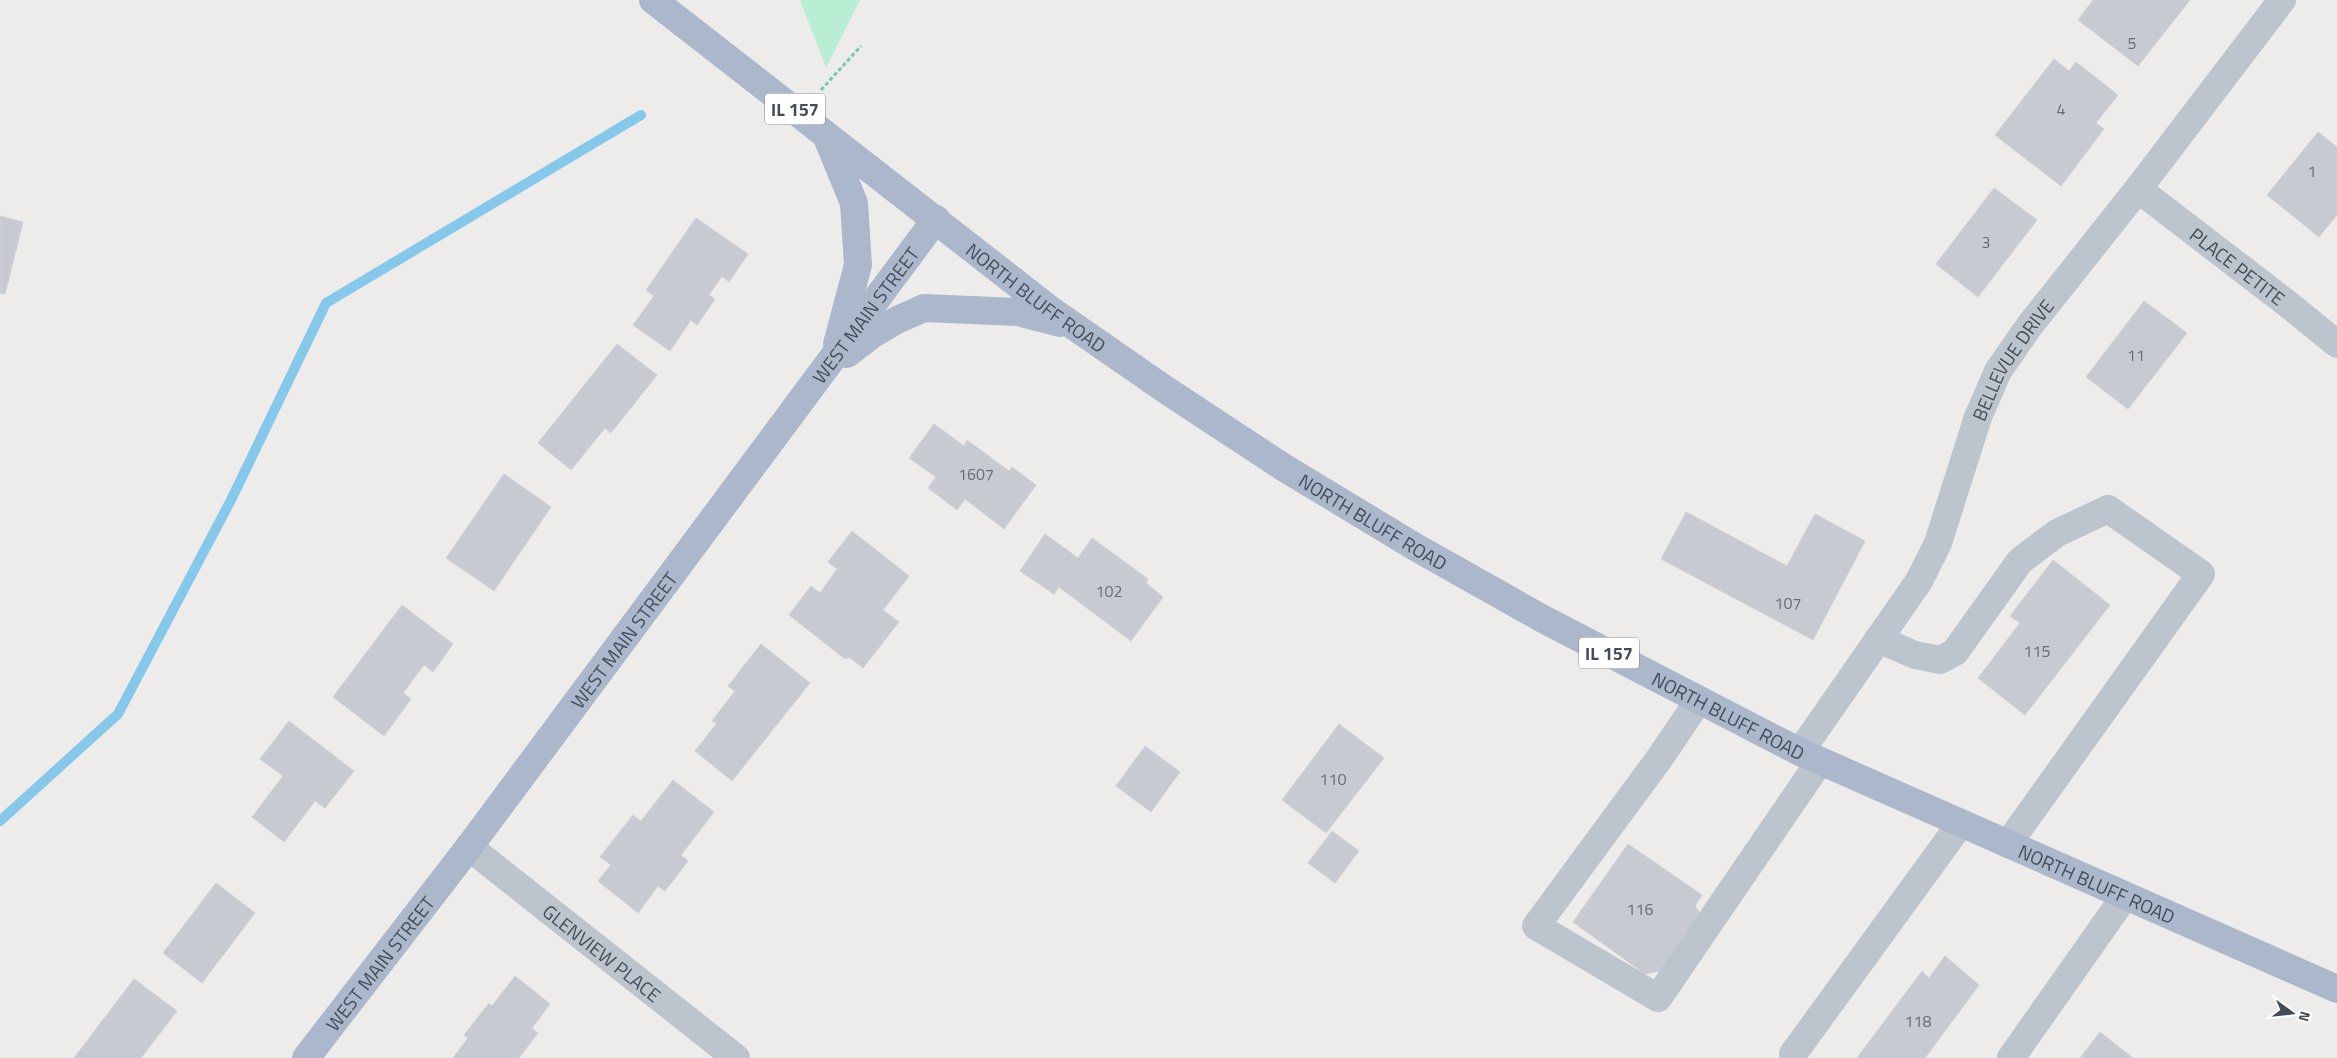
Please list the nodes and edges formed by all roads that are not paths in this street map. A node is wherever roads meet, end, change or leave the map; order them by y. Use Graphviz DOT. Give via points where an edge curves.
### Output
graph roads {
  1 [pos="653,0"];
  2 [pos="2282,0"];
  3 [pos="826,133"];
  4 [pos="2138,189"];
  5 [pos="936,219"];
  6 [pos="1076,328"];
  7 [pos="2337,344"];
  8 [pos="827,366"];
  9 [pos="1878,639"];
  10 [pos="1699,700"];
  11 [pos="1810,756"];
  12 [pos="1961,823"];
  13 [pos="2008,844"];
  14 [pos="469,847"];
  15 [pos="2125,896"];
  16 [pos="2337,989"];
  17 [pos="1793,1054"];
  18 [pos="306,1058"];
  19 [pos="736,1058"];
  20 [pos="2011,1058"];
  1 -- 3 [label="main road, IL 157"];
  2 -- 4 [label="street, BELLEVUE DRIVE"];
  3 -- 5 [label="main road, IL 157"];
  3 -- 8 [label="main road" via="854,203 858,265"];
  4 -- 7 [label="street, PLACE PETITE"];
  4 -- 9 [label="street, BELLEVUE DRIVE" via="2030,325 1998,371 1978,417 1938,543 1919,581"];
  5 -- 6 [label="main road, NORTH BLUFF ROAD / IL 157"];
  5 -- 8 [label="main road, WEST MAIN STREET"];
  6 -- 8 [label="main road" via="1018,312 924,308 873,334"];
  6 -- 10 [label="main road, NORTH BLUFF ROAD / IL 157" via="1276,462 1417,548 1543,619"];
  8 -- 14 [label="main road, WEST MAIN STREET"];
  9 -- 11 [label="street, BELLEVUE DRIVE"];
  9 -- 13 [label="street" via="1915,656 1940,660 1955,652 2020,561 2057,533 2108,510 2201,574"];
  10 -- 11 [label="main road, NORTH BLUFF ROAD / IL 157"];
  10 -- 11 [label="street, BELLEVUE DRIVE" via="1536,926 1658,998"];
  11 -- 12 [label="main road, NORTH BLUFF ROAD / IL 157"];
  12 -- 13 [label="main road, NORTH BLUFF ROAD / IL 157"];
  12 -- 17 [label="street"];
  13 -- 15 [label="main road, NORTH BLUFF ROAD / IL 157"];
  14 -- 18 [label="main road, WEST MAIN STREET"];
  14 -- 19 [label="street, GLENVIEW PLACE"];
  15 -- 16 [label="main road, NORTH BLUFF ROAD / IL 157"];
  15 -- 20 [label="street"];
}
